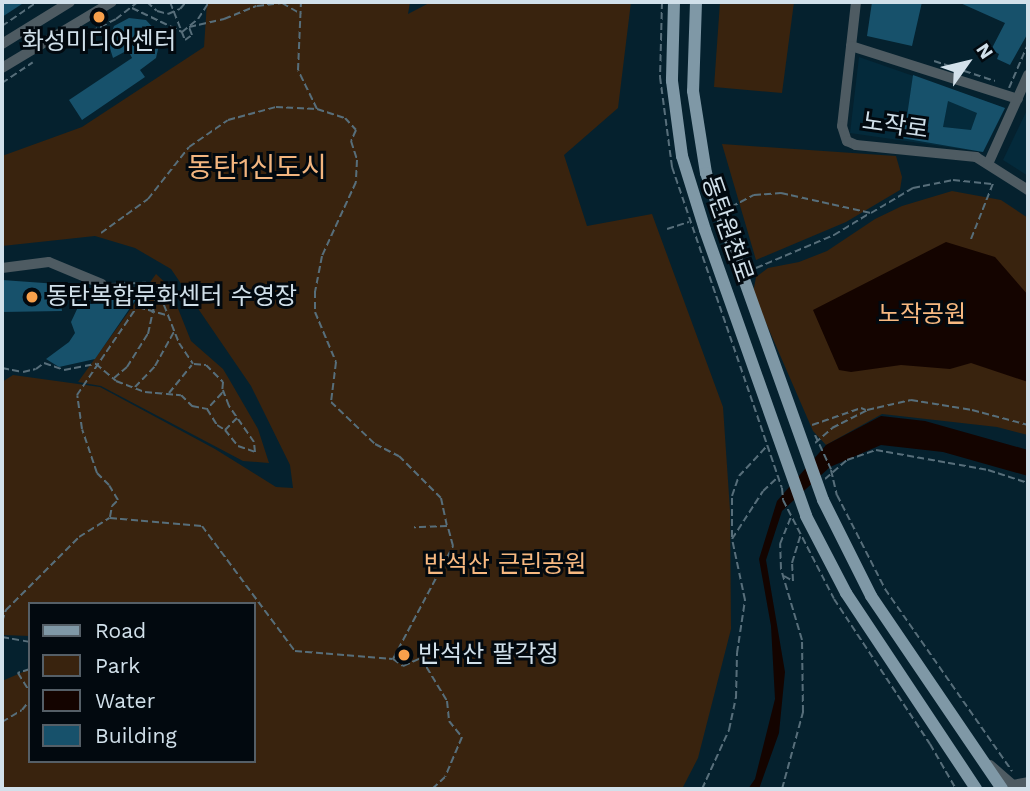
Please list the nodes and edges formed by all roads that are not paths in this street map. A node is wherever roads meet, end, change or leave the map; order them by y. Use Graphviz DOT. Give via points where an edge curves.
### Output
graph roads {
  1 [pos="70,2"];
  2 [pos="112,2"];
  3 [pos="674,2"];
  4 [pos="696,2"];
  5 [pos="856,2"];
  6 [pos="2,44"];
  7 [pos="851,46"];
  8 [pos="2,67"];
  9 [pos="1028,75"];
  10 [pos="1018,99"];
  11 [pos="988,164"];
  12 [pos="1028,190"];
  13 [pos="2,268"];
  14 [pos="104,284"];
  15 [pos="977,753"];
  16 [pos="1028,782"];
  17 [pos="976,789"];
  18 [pos="1002,789"];
  1 -- 6 [label="street"];
  2 -- 8 [label="street"];
  3 -- 17 [label="main road, 동탄원천로" via="671,81 682,156 780,465 846,593"];
  4 -- 15 [label="main road, 동탄원천로" via="693,91 703,164 823,500 871,596"];
  5 -- 7 [label="street, 노작로"];
  7 -- 10 [label="street"];
  7 -- 11 [label="street, 노작로" via="842,126 847,141 976,157"];
  9 -- 10 [label="street"];
  10 -- 11 [label="street"];
  11 -- 12 [label="street, 노작로"];
  13 -- 14 [label="street" via="50,262"];
  15 -- 16 [label="street" via="1007,782"];
  15 -- 18 [label="main road"];
}
